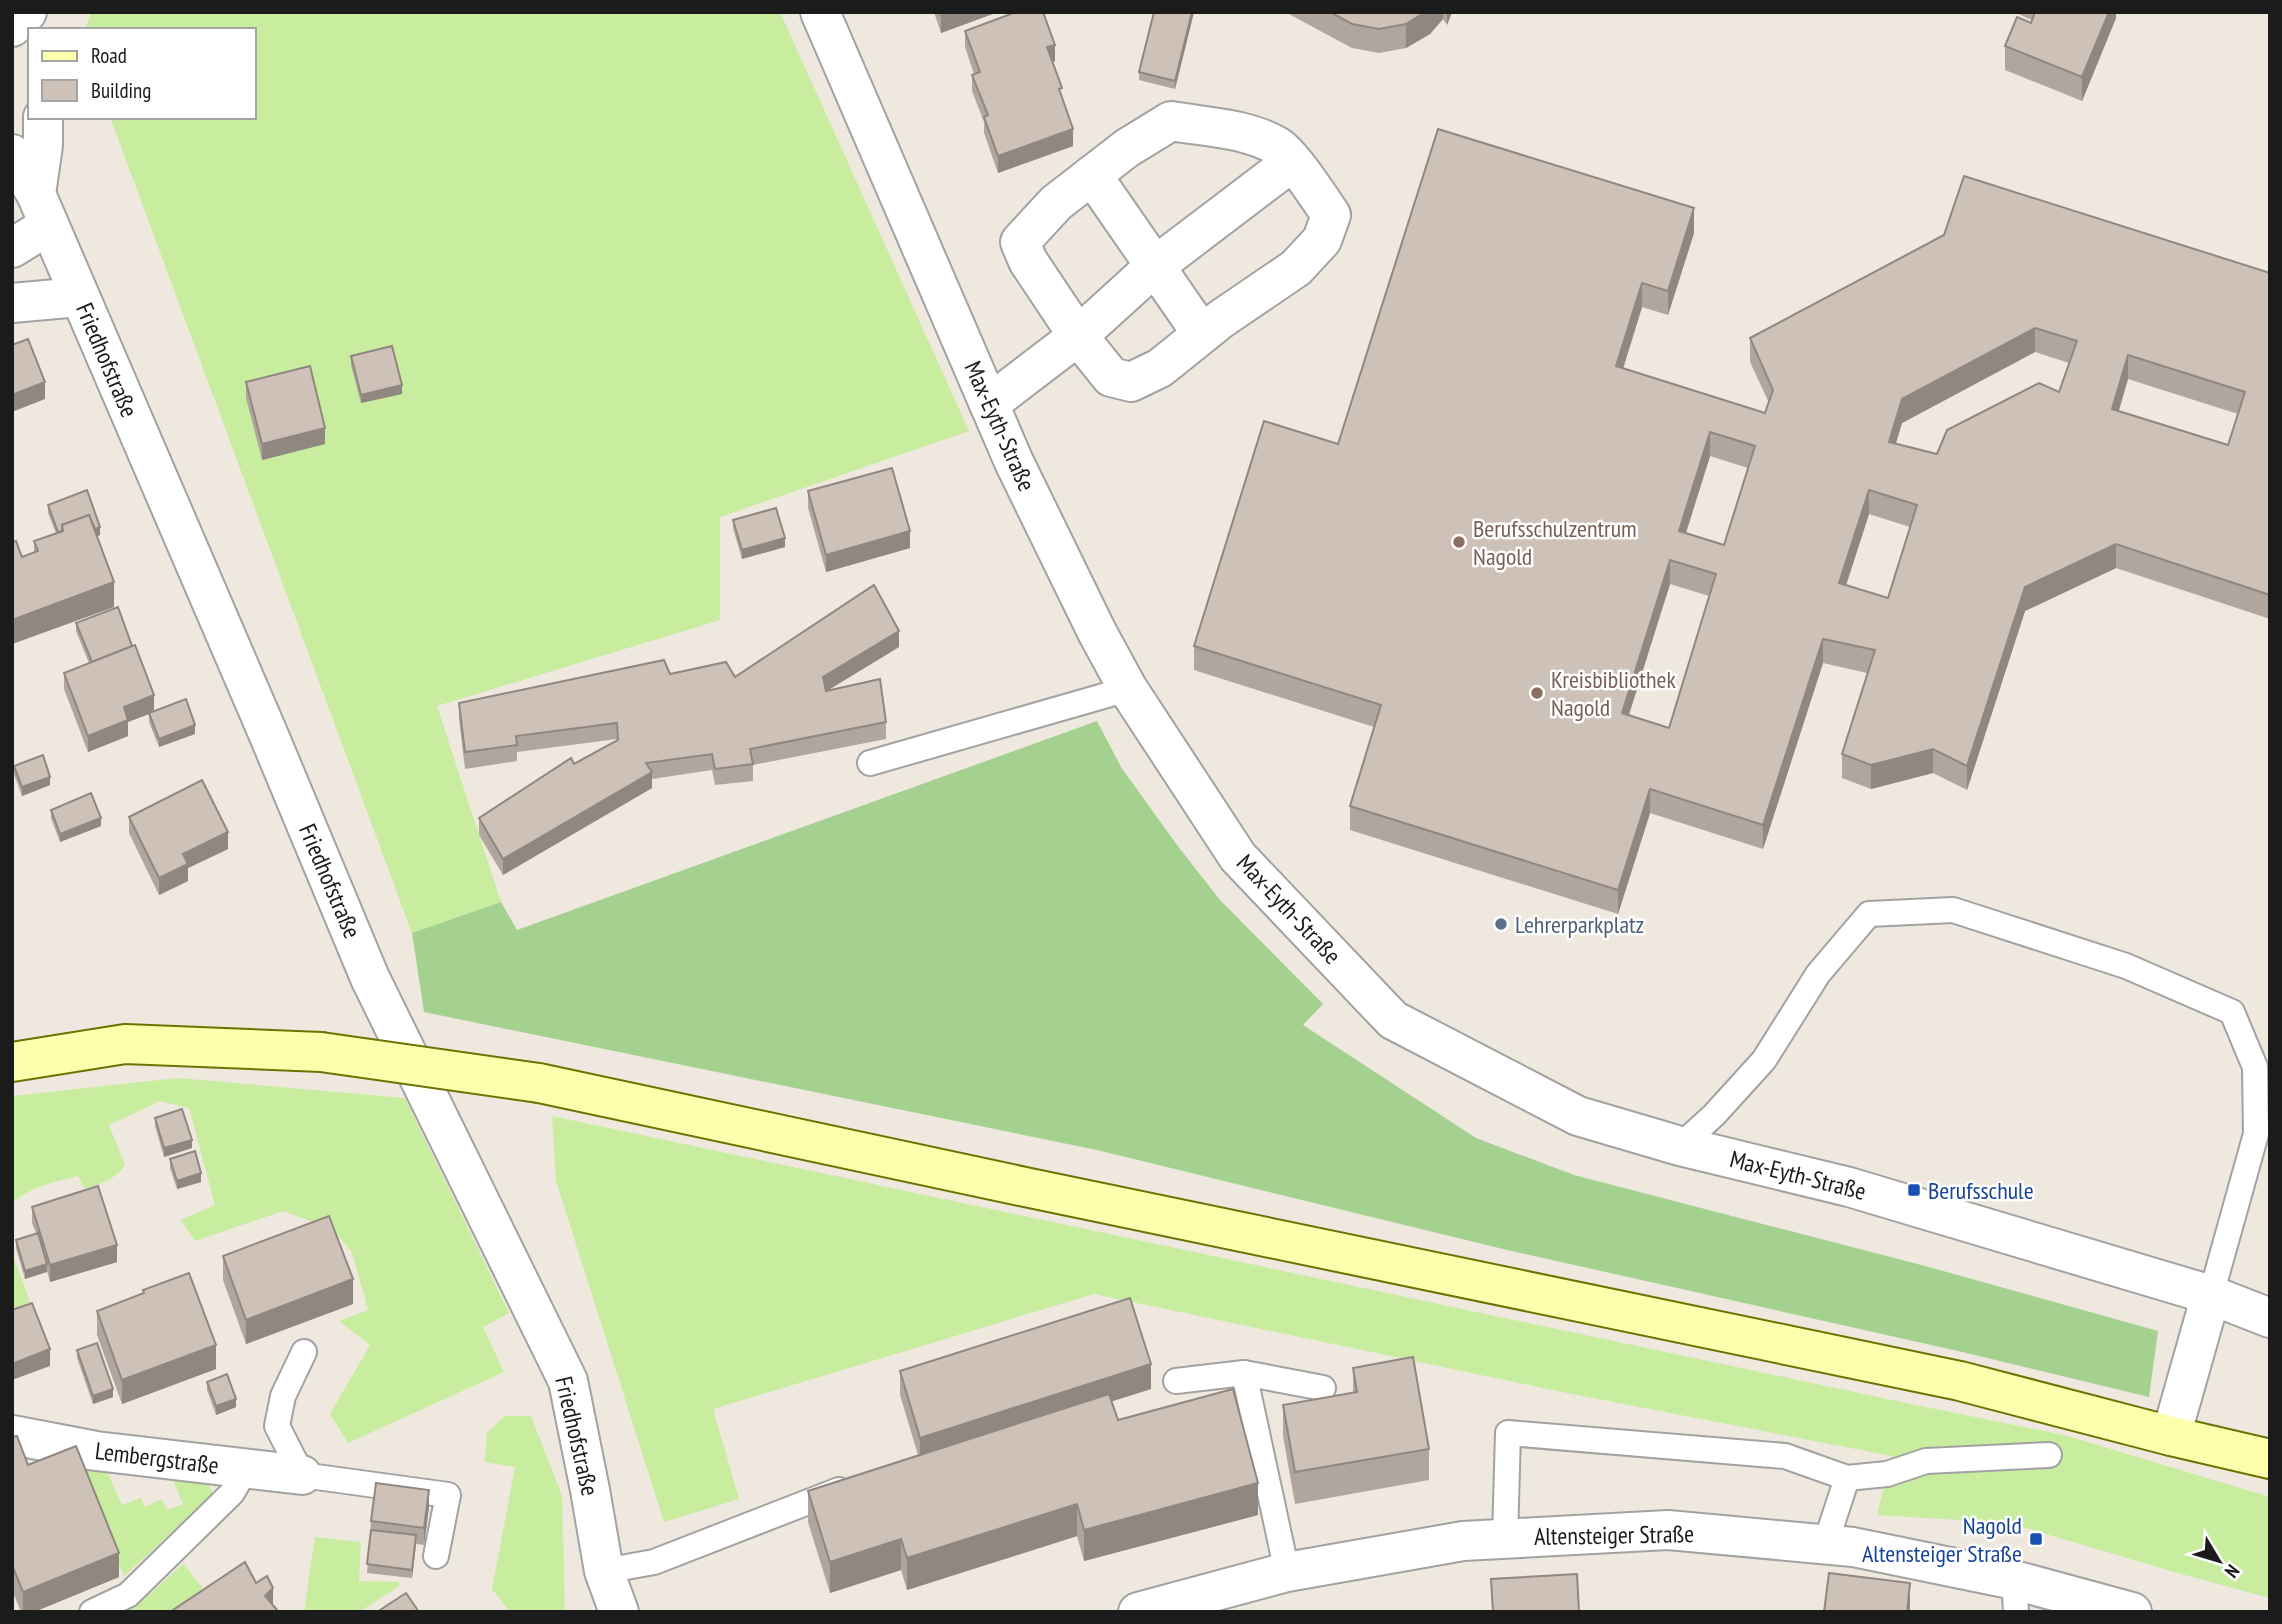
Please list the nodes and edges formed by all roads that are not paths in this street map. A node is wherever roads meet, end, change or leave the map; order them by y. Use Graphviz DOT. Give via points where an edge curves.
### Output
graph roads {
  1 [pos="27,12"];
  2 [pos="820,12"];
  3 [pos="12,27"];
  4 [pos="43,119"];
  5 [pos="12,154"];
  6 [pos="1292,162"];
  7 [pos="1092,175"];
  8 [pos="42,210"];
  9 [pos="12,248"];
  10 [pos="1155,266"];
  11 [pos="79,297"];
  12 [pos="12,303"];
  13 [pos="1202,334"];
  14 [pos="1078,336"];
  15 [pos="989,404"];
  16 [pos="1128,689"];
  17 [pos="870,763"];
  18 [pos="12,1062"];
  19 [pos="1680,1146"];
  20 [pos="2211,1295"];
  21 [pos="2270,1318"];
  22 [pos="304,1352"];
  23 [pos="1244,1373"];
  24 [pos="1176,1381"];
  25 [pos="1323,1388"];
  26 [pos="12,1435"];
  27 [pos="2171,1436"];
  28 [pos="2049,1455"];
  29 [pos="2270,1458"];
  30 [pos="246,1469"];
  31 [pos="302,1475"];
  32 [pos="1847,1478"];
  33 [pos="858,1483"];
  34 [pos="1505,1539"];
  35 [pos="1825,1545"];
  36 [pos="436,1556"];
  37 [pos="604,1571"];
  38 [pos="1287,1572"];
  39 [pos="2015,1596"];
  40 [pos="92,1612"];
  41 [pos="597,1612"];
  42 [pos="619,1612"];
  43 [pos="1138,1612"];
  44 [pos="2132,1612"];
  1 -- 3 [label="street"];
  2 -- 15 [label="street, Max-Eyth-Straße"];
  4 -- 8 [label="street"];
  5 -- 8 [label="street, Friedhofstraße"];
  6 -- 7 [label="street" via="1279,147 1242,132 1171,121"];
  6 -- 10 [label="street"];
  6 -- 13 [label="street" via="1331,215 1322,240 1296,268"];
  7 -- 10 [label="street"];
  7 -- 14 [label="street" via="1056,203 1020,242"];
  8 -- 9 [label="street"];
  8 -- 11 [label="street, Friedhofstraße"];
  10 -- 13 [label="street"];
  10 -- 14 [label="street"];
  11 -- 12 [label="street"];
  11 -- 37 [label="street, Friedhofstraße" via="370,978 568,1381"];
  13 -- 14 [label="street" via="1160,368 1131,382 1111,377"];
  14 -- 15 [label="street"];
  15 -- 16 [label="street, Max-Eyth-Straße"];
  16 -- 17 [label="lane"];
  16 -- 19 [label="street, Max-Eyth-Straße" via="1238,857 1393,1020 1578,1116"];
  18 -- 27 [label="main road, bridge" via="125,1044 321,1052 539,1083 1960,1381"];
  19 -- 20 [label="street, Max-Eyth-Straße" via="1849,1187"];
  19 -- 20 [label="lane" via="1765,1060 1818,974 1869,914 1953,910 2126,965 2232,1012 2255,1067 2256,1134"];
  20 -- 21 [label="street, Max-Eyth-Straße"];
  20 -- 27 [label="street"];
  22 -- 31 [label="lane" via="283,1396 277,1426"];
  23 -- 24 [label="lane"];
  23 -- 25 [label="lane"];
  23 -- 38 [label="lane"];
  26 -- 30 [label="street, Lembergstraße" via="96,1451"];
  27 -- 29 [label="main road"];
  28 -- 32 [label="lane" via="1927,1461 1887,1474"];
  30 -- 31 [label="street, Lembergstraße"];
  30 -- 40 [label="lane" via="232,1493 128,1595"];
  31 -- 36 [label="lane" via="448,1494"];
  32 -- 34 [label="lane" via="1785,1456 1508,1433"];
  32 -- 35 [label="lane"];
  33 -- 37 [label="lane" via="654,1562"];
  34 -- 35 [label="street, Altensteiger Straße" via="1668,1530"];
  34 -- 38 [label="street, Altensteiger Straße" via="1463,1541"];
  35 -- 39 [label="street, Altensteiger Straße" via="1853,1547"];
  37 -- 41 [label="street, Friedhofstraße"];
  37 -- 42 [label="street, Friedhofstraße"];
  38 -- 43 [label="street, Altensteiger Straße"];
  39 -- 44 [label="street, Altensteiger Straße"];
}
